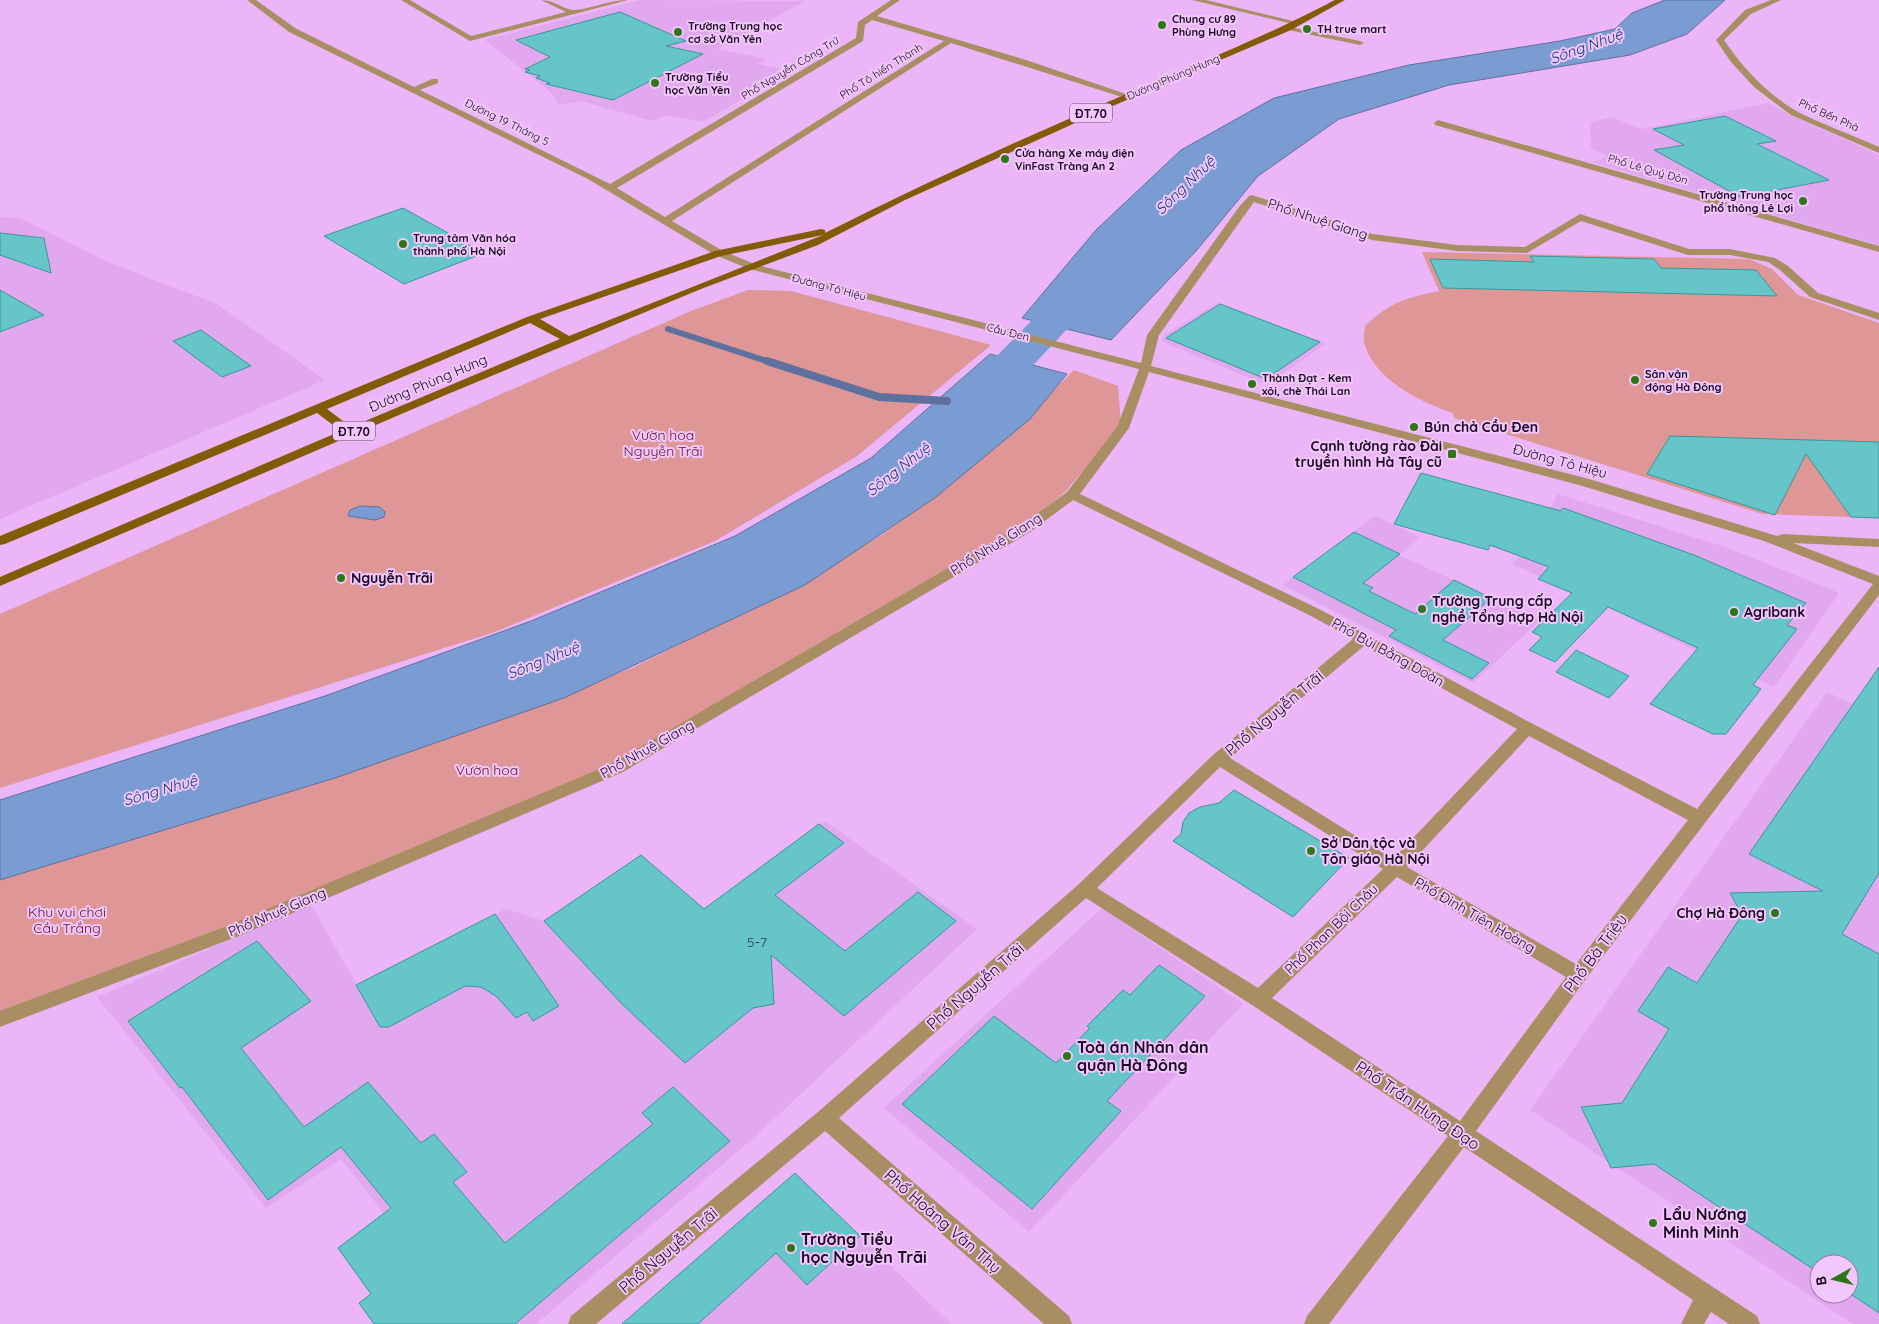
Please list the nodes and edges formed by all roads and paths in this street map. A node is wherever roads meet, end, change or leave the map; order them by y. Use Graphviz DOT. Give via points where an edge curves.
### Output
graph roads {
  1 [pos="251,0"];
  2 [pos="405,0"];
  3 [pos="545,0"];
  4 [pos="624,0"];
  5 [pos="896,0"];
  6 [pos="1196,0"];
  7 [pos="1341,0"];
  8 [pos="1777,0"];
  9 [pos="573,13"];
  10 [pos="871,17"];
  11 [pos="1297,23"];
  12 [pos="1288,28"];
  13 [pos="951,40"];
  14 [pos="1360,42"];
  15 [pos="435,80"];
  16 [pos="413,90"];
  17 [pos="1128,96"];
  18 [pos="1438,123"];
  19 [pos="1879,150"];
  20 [pos="611,188"];
  21 [pos="666,221"];
  22 [pos="842,228"];
  23 [pos="1879,249"];
  24 [pos="719,254"];
  25 [pos="753,267"];
  26 [pos="904,307"];
  27 [pos="1879,317"];
  28 [pos="531,319"];
  29 [pos="569,340"];
  30 [pos="1112,358"];
  31 [pos="1145,368"];
  32 [pos="319,409"];
  33 [pos="350,432"];
  34 [pos="1072,495"];
  35 [pos="1769,538"];
  36 [pos="0,541"];
  37 [pos="1879,543"];
  38 [pos="1879,581"];
  39 [pos="0,582"];
  40 [pos="1879,585"];
  41 [pos="1363,639"];
  42 [pos="1527,728"];
  43 [pos="1219,759"];
  44 [pos="1699,818"];
  45 [pos="1395,868"];
  46 [pos="1086,889"];
  47 [pos="1578,975"];
  48 [pos="1259,999"];
  49 [pos="0,1019"];
  50 [pos="825,1118"];
  51 [pos="1461,1135"];
  52 [pos="1708,1296"];
  53 [pos="579,1324"];
  54 [pos="1061,1324"];
  55 [pos="1315,1324"];
  56 [pos="1692,1324"];
  57 [pos="1748,1324"];
  1 -- 16 [label="street, Đường 19 Tháng 5" via="292,30"];
  2 -- 9 [label="street" via="470,39"];
  3 -- 9 [label="street"];
  4 -- 9 [label="street"];
  5 -- 10 [label="street"];
  6 -- 11 [label="street"];
  7 -- 11 [label="main road, Đường Phùng Hưng / ĐT.70"];
  8 -- 19 [label="street, Phố Bến Phà" via="1748,12 1720,40 1757,85 1794,113"];
  10 -- 13 [label="street"];
  10 -- 20 [label="street, Phố Nguyễn Công Trứ" via="861,24 860,39"];
  11 -- 12 [label="main road, Đường Phùng Hưng / ĐT.70"];
  12 -- 14 [label="street"];
  12 -- 17 [label="main road, Đường Phùng Hưng / ĐT.70"];
  13 -- 17 [label="street"];
  13 -- 21 [label="street, Phố Tô hiến Thành"];
  15 -- 16 [label="street"];
  16 -- 20 [label="street, Đường 19 Tháng 5"];
  17 -- 22 [label="main road, Đường Phùng Hưng / ĐT.70"];
  18 -- 23 [label="street, Phố Lê Quý Đôn"];
  20 -- 21 [label="street, Đường 19 Tháng 5"];
  21 -- 24 [label="street, Đường 19 Tháng 5"];
  22 -- 24 [label="main road, Đường Phùng Hưng / ĐT.70"];
  22 -- 25 [label="main road, Đường Phùng Hưng / ĐT.70" via="814,243"];
  24 -- 25 [label="street, Đường 19 Tháng 5"];
  24 -- 28 [label="main road, Đường Phùng Hưng / ĐT.70"];
  25 -- 26 [label="street, Đường Tô Hiệu"];
  25 -- 29 [label="main road, Đường Phùng Hưng / ĐT.70"];
  26 -- 30 [label="street, Cầu Đen"];
  27 -- 31 [label="street, Phố Nhuệ Giang" via="1814,295 1770,260 1730,252 1688,252 1580,217 1527,250 1457,248 1372,237 1252,198 1153,335"];
  28 -- 29 [label="main road"];
  28 -- 32 [label="main road, Đường Phùng Hưng / ĐT.70"];
  29 -- 33 [label="main road, Đường Phùng Hưng / ĐT.70"];
  30 -- 31 [label="street, Đường Tô Hiệu"];
  31 -- 34 [label="street, Phố Nhuệ Giang" via="1123,428"];
  31 -- 35 [label="street, Đường Tô Hiệu" via="1584,482"];
  32 -- 33 [label="main road"];
  32 -- 36 [label="main road, Đường Phùng Hưng / ĐT.70"];
  33 -- 39 [label="main road, Đường Phùng Hưng / ĐT.70"];
  34 -- 41 [label="street, Phố Bùi Bằng Đoàn"];
  34 -- 49 [label="street, Phố Nhuệ Giang" via="1025,529 617,768 233,931"];
  35 -- 37 [label="street"];
  35 -- 38 [label="street, Đường Tô Hiệu"];
  40 -- 44 [label="street, Phố Bà Triệu"];
  41 -- 42 [label="street, Phố Bùi Bằng Đoàn"];
  41 -- 43 [label="street, Phố Nguyễn Trãi"];
  42 -- 44 [label="street, Phố Bùi Bằng Đoàn"];
  42 -- 45 [label="street, Phố Phan Bội Châu"];
  43 -- 45 [label="street, Phố Đinh Tiên Hoàng"];
  43 -- 46 [label="street, Phố Nguyễn Trãi"];
  44 -- 47 [label="street, Phố Bà Triệu"];
  45 -- 47 [label="street, Phố Đinh Tiên Hoàng"];
  45 -- 48 [label="street, Phố Phan Bội Châu"];
  46 -- 48 [label="street, Phố Trần Hưng Đạo"];
  46 -- 50 [label="street, Phố Nguyễn Trãi"];
  47 -- 51 [label="street, Phố Bà Triệu"];
  48 -- 51 [label="street, Phố Trần Hưng Đạo"];
  50 -- 53 [label="street, Phố Nguyễn Trãi"];
  50 -- 54 [label="street, Phố Hoàng Văn Thụ"];
  51 -- 52 [label="street, Phố Trần Hưng Đạo"];
  51 -- 55 [label="street, Phố Bà Triệu"];
  52 -- 56 [label="street"];
  52 -- 57 [label="street, Phố Trần Hưng Đạo"];
}
